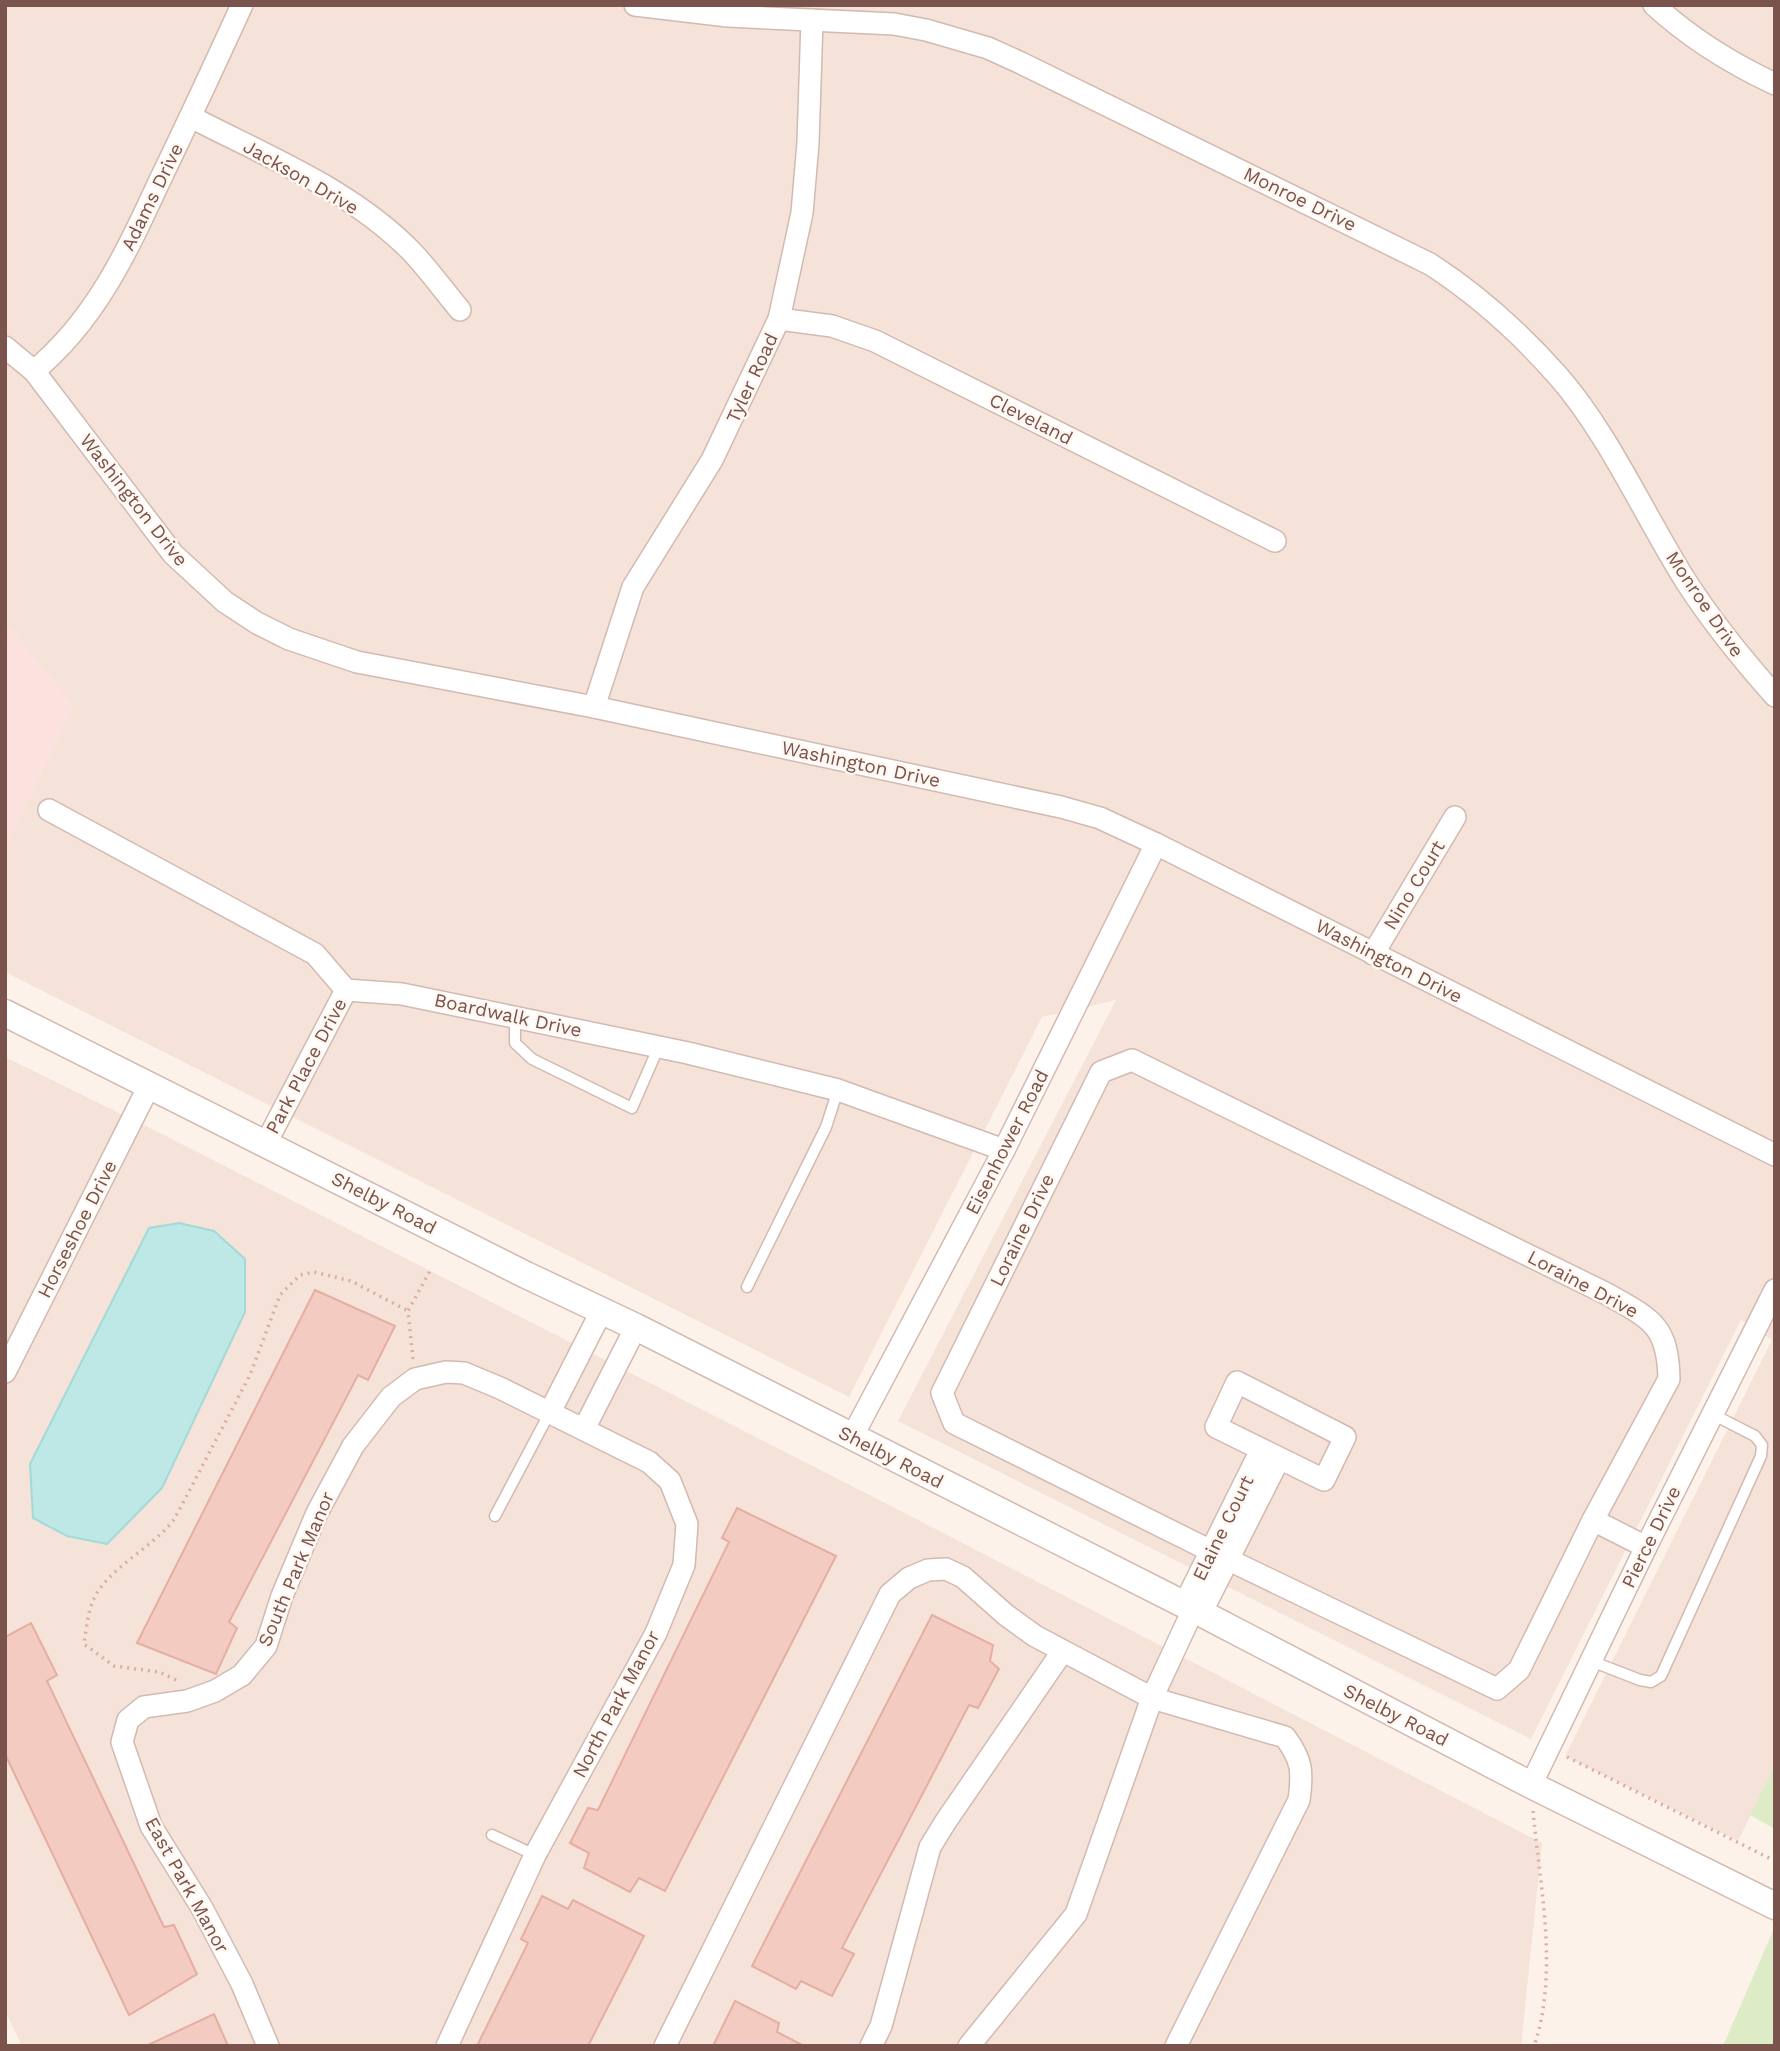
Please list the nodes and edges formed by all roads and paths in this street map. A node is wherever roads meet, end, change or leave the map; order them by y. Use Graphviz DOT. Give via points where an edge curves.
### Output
graph roads {
  1 [pos="242,5"];
  2 [pos="635,5"];
  3 [pos="1654,5"];
  4 [pos="728,11"];
  5 [pos="812,20"];
  6 [pos="1775,85"];
  7 [pos="191,117"];
  8 [pos="460,310"];
  9 [pos="779,319"];
  10 [pos="5,347"];
  11 [pos="34,371"];
  12 [pos="1275,541"];
  13 [pos="1775,696"];
  14 [pos="594,707"];
  15 [pos="49,810"];
  16 [pos="1455,817"];
  17 [pos="1156,844"];
  18 [pos="1373,954"];
  19 [pos="346,990"];
  20 [pos="5,1013"];
  21 [pos="515,1016"];
  22 [pos="659,1046"];
  23 [pos="149,1086"];
  24 [pos="838,1090"];
  25 [pos="266,1143"];
  26 [pos="1004,1150"];
  27 [pos="1775,1155"];
  28 [pos="431,1269"];
  29 [pos="747,1287"];
  30 [pos="1775,1290"];
  31 [pos="602,1310"];
  32 [pos="408,1311"];
  33 [pos="636,1327"];
  34 [pos="5,1372"];
  35 [pos="415,1379"];
  36 [pos="550,1412"];
  37 [pos="1712,1414"];
  38 [pos="584,1429"];
  39 [pos="852,1437"];
  40 [pos="1270,1455"];
  41 [pos="495,1516"];
  42 [pos="1593,1520"];
  43 [pos="1646,1547"];
  44 [pos="1220,1556"];
  45 [pos="1193,1609"];
  46 [pos="1062,1652"];
  47 [pos="1591,1661"];
  48 [pos="200,1696"];
  49 [pos="1152,1698"];
  50 [pos="128,1720"];
  51 [pos="1550,1748"];
  52 [pos="1531,1785"];
  53 [pos="492,1835"];
  54 [pos="535,1855"];
  55 [pos="1775,1861"];
  56 [pos="1775,1906"];
  57 [pos="268,2046"];
  58 [pos="447,2046"];
  59 [pos="665,2046"];
  60 [pos="871,2046"];
  61 [pos="969,2046"];
  62 [pos="1176,2046"];
  63 [pos="1534,2046"];
  1 -- 7 [label="street, Adams Drive"];
  2 -- 4 [label="street, Monroe Drive"];
  3 -- 6 [label="street" via="1710,50"];
  4 -- 5 [label="street, Monroe Drive"];
  5 -- 9 [label="street, Tyler Road" via="802,214"];
  5 -- 13 [label="street, Monroe Drive" via="894,24 988,48 1401,248 1458,282 1492,309 1559,377 1687,583"];
  7 -- 8 [label="street, Jackson Drive" via="319,183 378,223 411,251"];
  7 -- 11 [label="street, Adams Drive" via="119,267 79,327"];
  9 -- 12 [label="street, Cleveland" via="832,326 875,341"];
  9 -- 14 [label="street, Tyler Road" via="712,460 633,587"];
  10 -- 11 [label="street, Washington Drive"];
  11 -- 14 [label="street, Washington Drive" via="173,554 257,623 357,662"];
  14 -- 17 [label="street, Washington Drive" via="1062,807 1100,818"];
  15 -- 19 [label="street" via="315,954"];
  16 -- 18 [label="street, Nino Court"];
  17 -- 18 [label="street, Washington Drive"];
  17 -- 26 [label="street, Eisenhower Road"];
  18 -- 27 [label="street, Washington Drive"];
  19 -- 21 [label="street, Boardwalk Drive" via="402,994"];
  19 -- 25 [label="street, Park Place Drive"];
  20 -- 23 [label="street, Shelby Road"];
  21 -- 22 [label="street, Boardwalk Drive"];
  21 -- 22 [label="lane" via="515,1042 532,1059 632,1108"];
  22 -- 24 [label="street, Boardwalk Drive"];
  23 -- 25 [label="street, Shelby Road"];
  23 -- 34 [label="street, Horseshoe Drive"];
  24 -- 26 [label="street, Boardwalk Drive"];
  24 -- 29 [label="lane" via="826,1127"];
  25 -- 31 [label="street, Shelby Road"];
  26 -- 39 [label="street, Eisenhower Road"];
  28 -- 32 [label="path"];
  30 -- 37 [label="street, Pierce Drive"];
  31 -- 33 [label="street, Shelby Road"];
  31 -- 36 [label="street"];
  32 -- 35 [label="path"];
  32 -- 48 [label="path" via="351,1281 314,1272 300,1275 280,1295 250,1375 175,1518 164,1533 103,1584 91,1604 84,1644 114,1666 159,1672"];
  33 -- 38 [label="street"];
  33 -- 39 [label="street, Shelby Road"];
  35 -- 36 [label="street, South Park Manor" via="464,1373"];
  35 -- 48 [label="street, South Park Manor" via="391,1397 354,1447 317,1513 266,1646 242,1675"];
  36 -- 38 [label="street, North Park Manor"];
  36 -- 41 [label="lane"];
  37 -- 43 [label="street, Pierce Drive"];
  37 -- 47 [label="lane" via="1755,1436 1762,1445 1761,1456 1661,1676 1651,1682 1640,1680"];
  38 -- 54 [label="street, North Park Manor" via="649,1462 670,1481 687,1524 684,1565 656,1633"];
  39 -- 45 [label="street, Shelby Road"];
  40 -- 40 [label="street" via="1324,1480 1345,1437 1237,1382 1216,1427"];
  40 -- 44 [label="street, Elaine Court"];
  42 -- 43 [label="street"];
  42 -- 44 [label="street, Loraine Drive" via="1519,1670 1497,1689"];
  42 -- 44 [label="street, Loraine Drive" via="1669,1379 1668,1353 1659,1330 1643,1314 1132,1059 1101,1072 942,1393 954,1423"];
  43 -- 47 [label="street, Pierce Drive"];
  44 -- 45 [label="street, Elaine Court"];
  45 -- 49 [label="street, Elaine Court"];
  45 -- 52 [label="street, Shelby Road"];
  46 -- 49 [label="street"];
  46 -- 59 [label="street" via="946,1569 909,1578 890,1594"];
  46 -- 60 [label="street" via="930,1847 881,2026"];
  47 -- 51 [label="street, Pierce Drive"];
  48 -- 50 [label="street, South Park Manor" via="144,1707"];
  49 -- 61 [label="street, Elaine Court" via="1076,1914"];
  49 -- 62 [label="street" via="1285,1737 1297,1753 1303,1775 1299,1800"];
  50 -- 57 [label="street, East Park Manor" via="122,1742 151,1826 202,1908"];
  51 -- 52 [label="street, Pierce Drive"];
  51 -- 55 [label="path"];
  52 -- 56 [label="street, Shelby Road"];
  52 -- 63 [label="path" via="1547,1948 1540,2028"];
  53 -- 54 [label="lane"];
  54 -- 58 [label="street, North Park Manor"];
}
